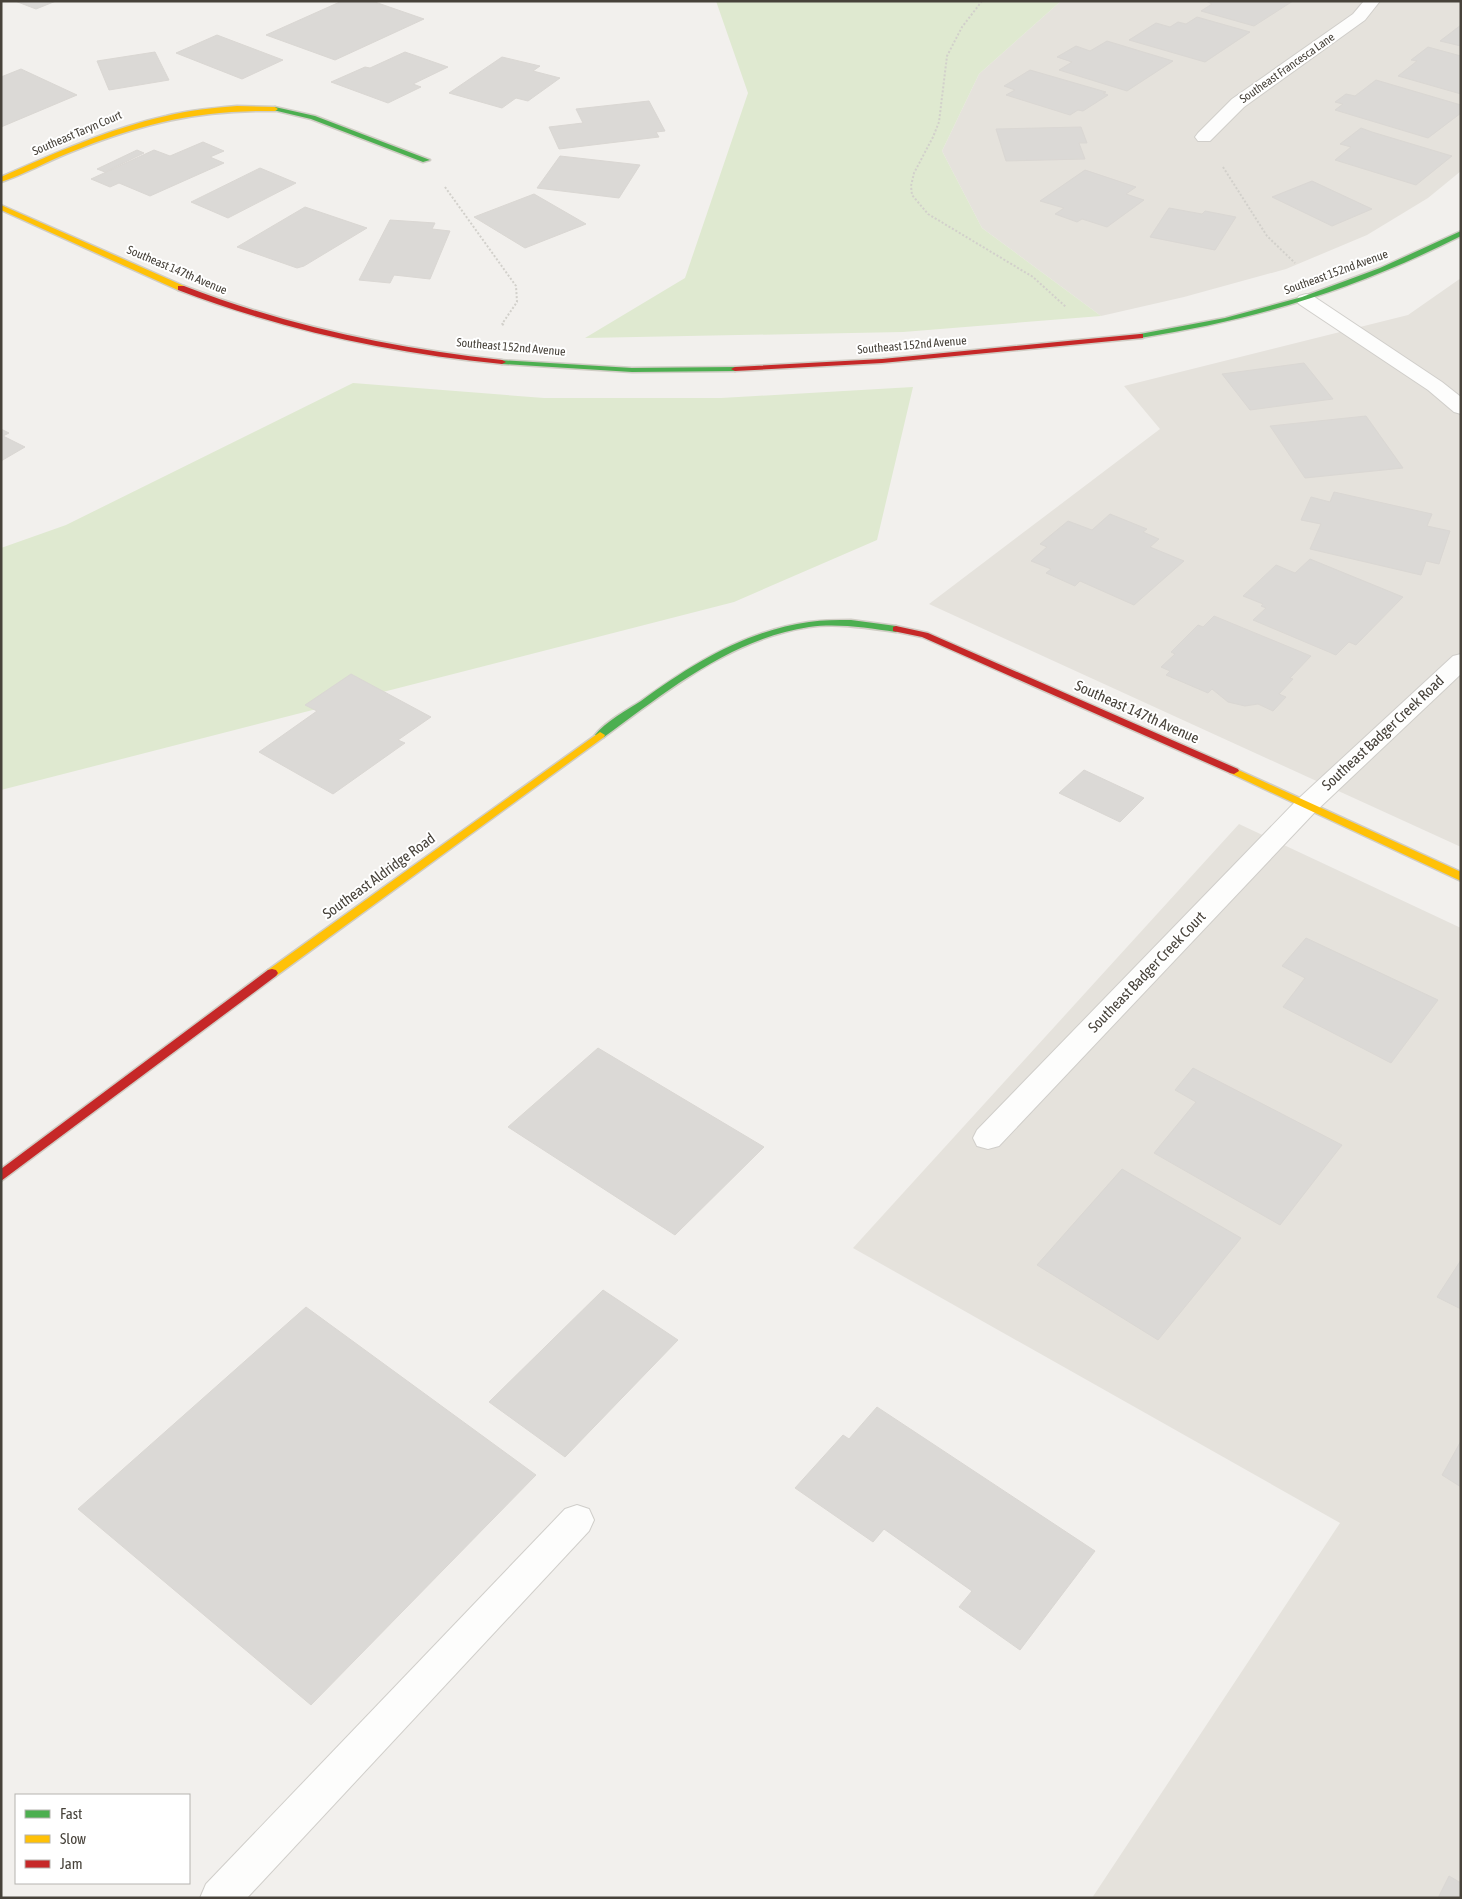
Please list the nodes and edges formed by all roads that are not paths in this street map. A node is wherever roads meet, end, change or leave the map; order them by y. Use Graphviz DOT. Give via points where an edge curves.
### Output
graph roads {
  1 [pos="1372,1"];
  2 [pos="1204,137"];
  3 [pos="426,160"];
  4 [pos="1,180"];
  5 [pos="1,207"];
  6 [pos="1461,233"];
  7 [pos="1306,300"];
  8 [pos="350,340"];
  9 [pos="1461,408"];
  10 [pos="789,626"];
  11 [pos="1461,661"];
  12 [pos="1306,806"];
  13 [pos="1461,877"];
  14 [pos="988,1138"];
  15 [pos="1,1176"];
  16 [pos="577,1520"];
  17 [pos="220,1898"];
  1 -- 2 [label="street, Southeast Francesca Lane" via="1359,17 1238,103"];
  3 -- 4 [label="street, Southeast Taryn Court" via="306,115 279,109 225,108 190,111 118,129"];
  5 -- 8 [label="street, Southeast 147th Avenue" via="206,298 266,319"];
  6 -- 7 [label="street, Southeast 152nd Avenue" via="1386,270"];
  7 -- 8 [label="street, Southeast 152nd Avenue" via="1229,320 1102,342 826,367 744,370 581,367 471,359"];
  7 -- 9 [label="street" via="1420,376"];
  10 -- 12 [label="street, Southeast 147th Avenue" via="857,622 925,635 1248,777"];
  10 -- 15 [label="street, Southeast Aldridge Road" via="735,644 696,666 297,954"];
  11 -- 12 [label="street, Southeast Badger Creek Road"];
  12 -- 13 [label="street, Southeast 147th Avenue"];
  12 -- 14 [label="street, Southeast Badger Creek Court"];
  16 -- 17 [label="street"];
}
